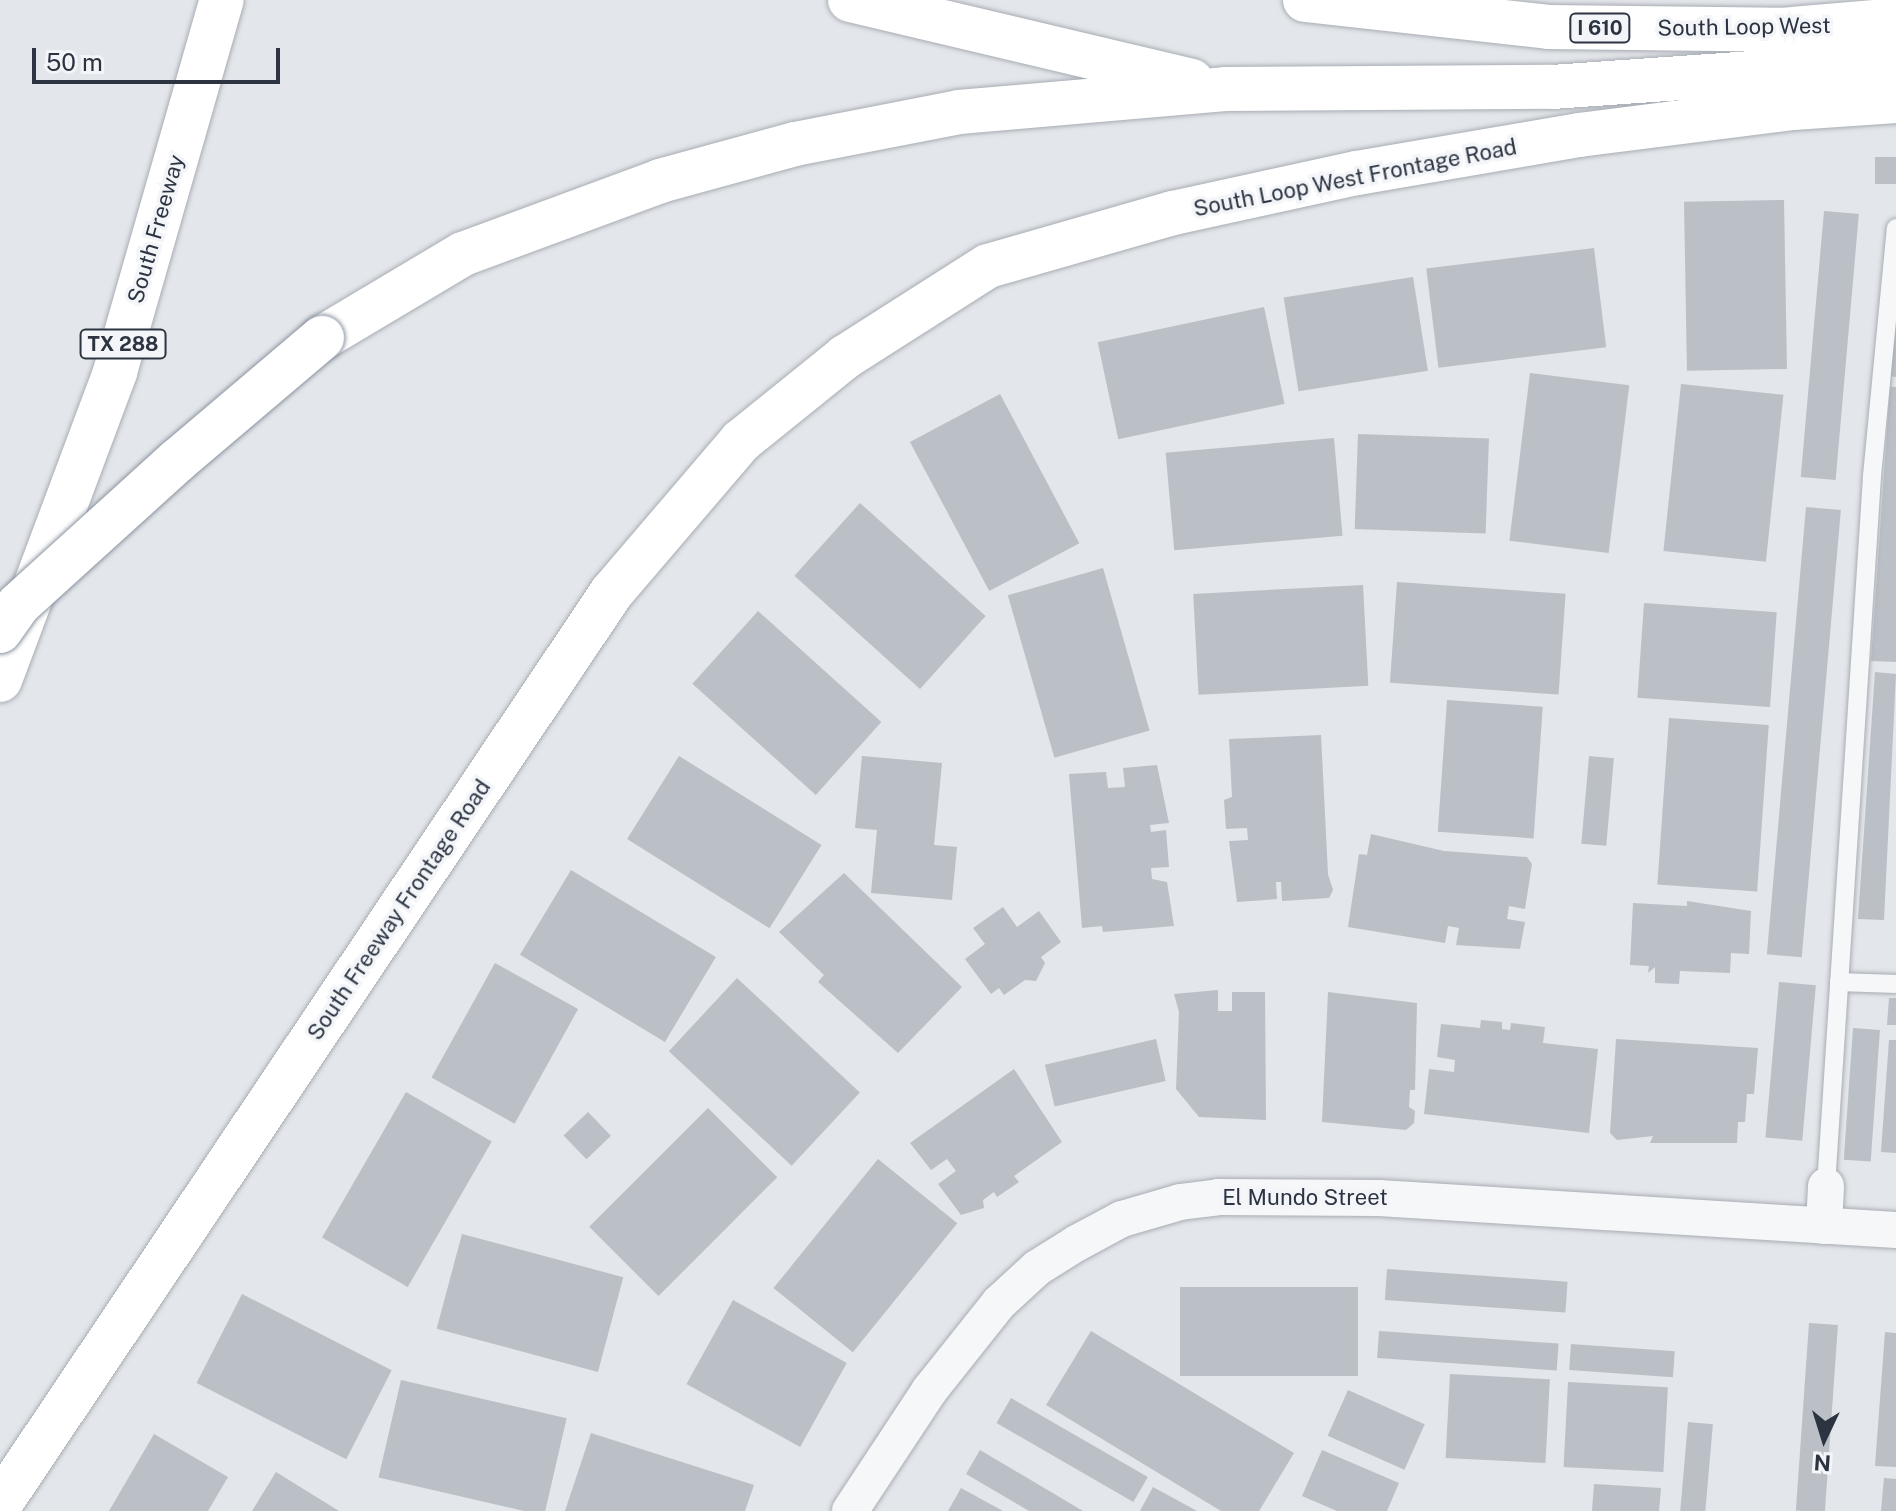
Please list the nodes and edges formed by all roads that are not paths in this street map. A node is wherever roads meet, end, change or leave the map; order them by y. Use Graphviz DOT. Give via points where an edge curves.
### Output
graph roads {
  1 [pos="222,0"];
  2 [pos="850,0"];
  3 [pos="1305,0"];
  4 [pos="1896,20"];
  5 [pos="1896,63"];
  6 [pos="1225,89"];
  7 [pos="1896,101"];
  8 [pos="1896,228"];
  9 [pos="845,357"];
  10 [pos="0,631"];
  11 [pos="0,680"];
  12 [pos="1839,982"];
  13 [pos="1896,984"];
  14 [pos="1826,1186"];
  15 [pos="1824,1226"];
  16 [pos="1896,1230"];
  17 [pos="0,1504"];
  18 [pos="850,1511"];
  1 -- 11 [label="main road, South Freeway / TX 288" via="115,372"];
  2 -- 6 [label="main road"];
  3 -- 4 [label="main road, South Loop West / I 610" via="1549,27 1780,30"];
  5 -- 6 [label="main road" via="1552,87"];
  6 -- 10 [label="main road, bridge" via="959,112 795,144 690,173 463,254 322,338 18,605"];
  7 -- 9 [label="main road, South Loop West Frontage Road" via="1793,108 1579,135 1357,173 1173,213 988,266"];
  8 -- 12 [label="lane" via="1872,476"];
  9 -- 17 [label="main road, South Freeway Frontage Road" via="741,441 612,592"];
  12 -- 13 [label="lane"];
  12 -- 14 [label="lane"];
  14 -- 15 [label="street"];
  15 -- 16 [label="street, El Mundo Street"];
  15 -- 18 [label="street, El Mundo Street" via="1379,1198 1255,1196 1180,1202 1122,1219 1037,1268 999,1303 929,1391"];
}
